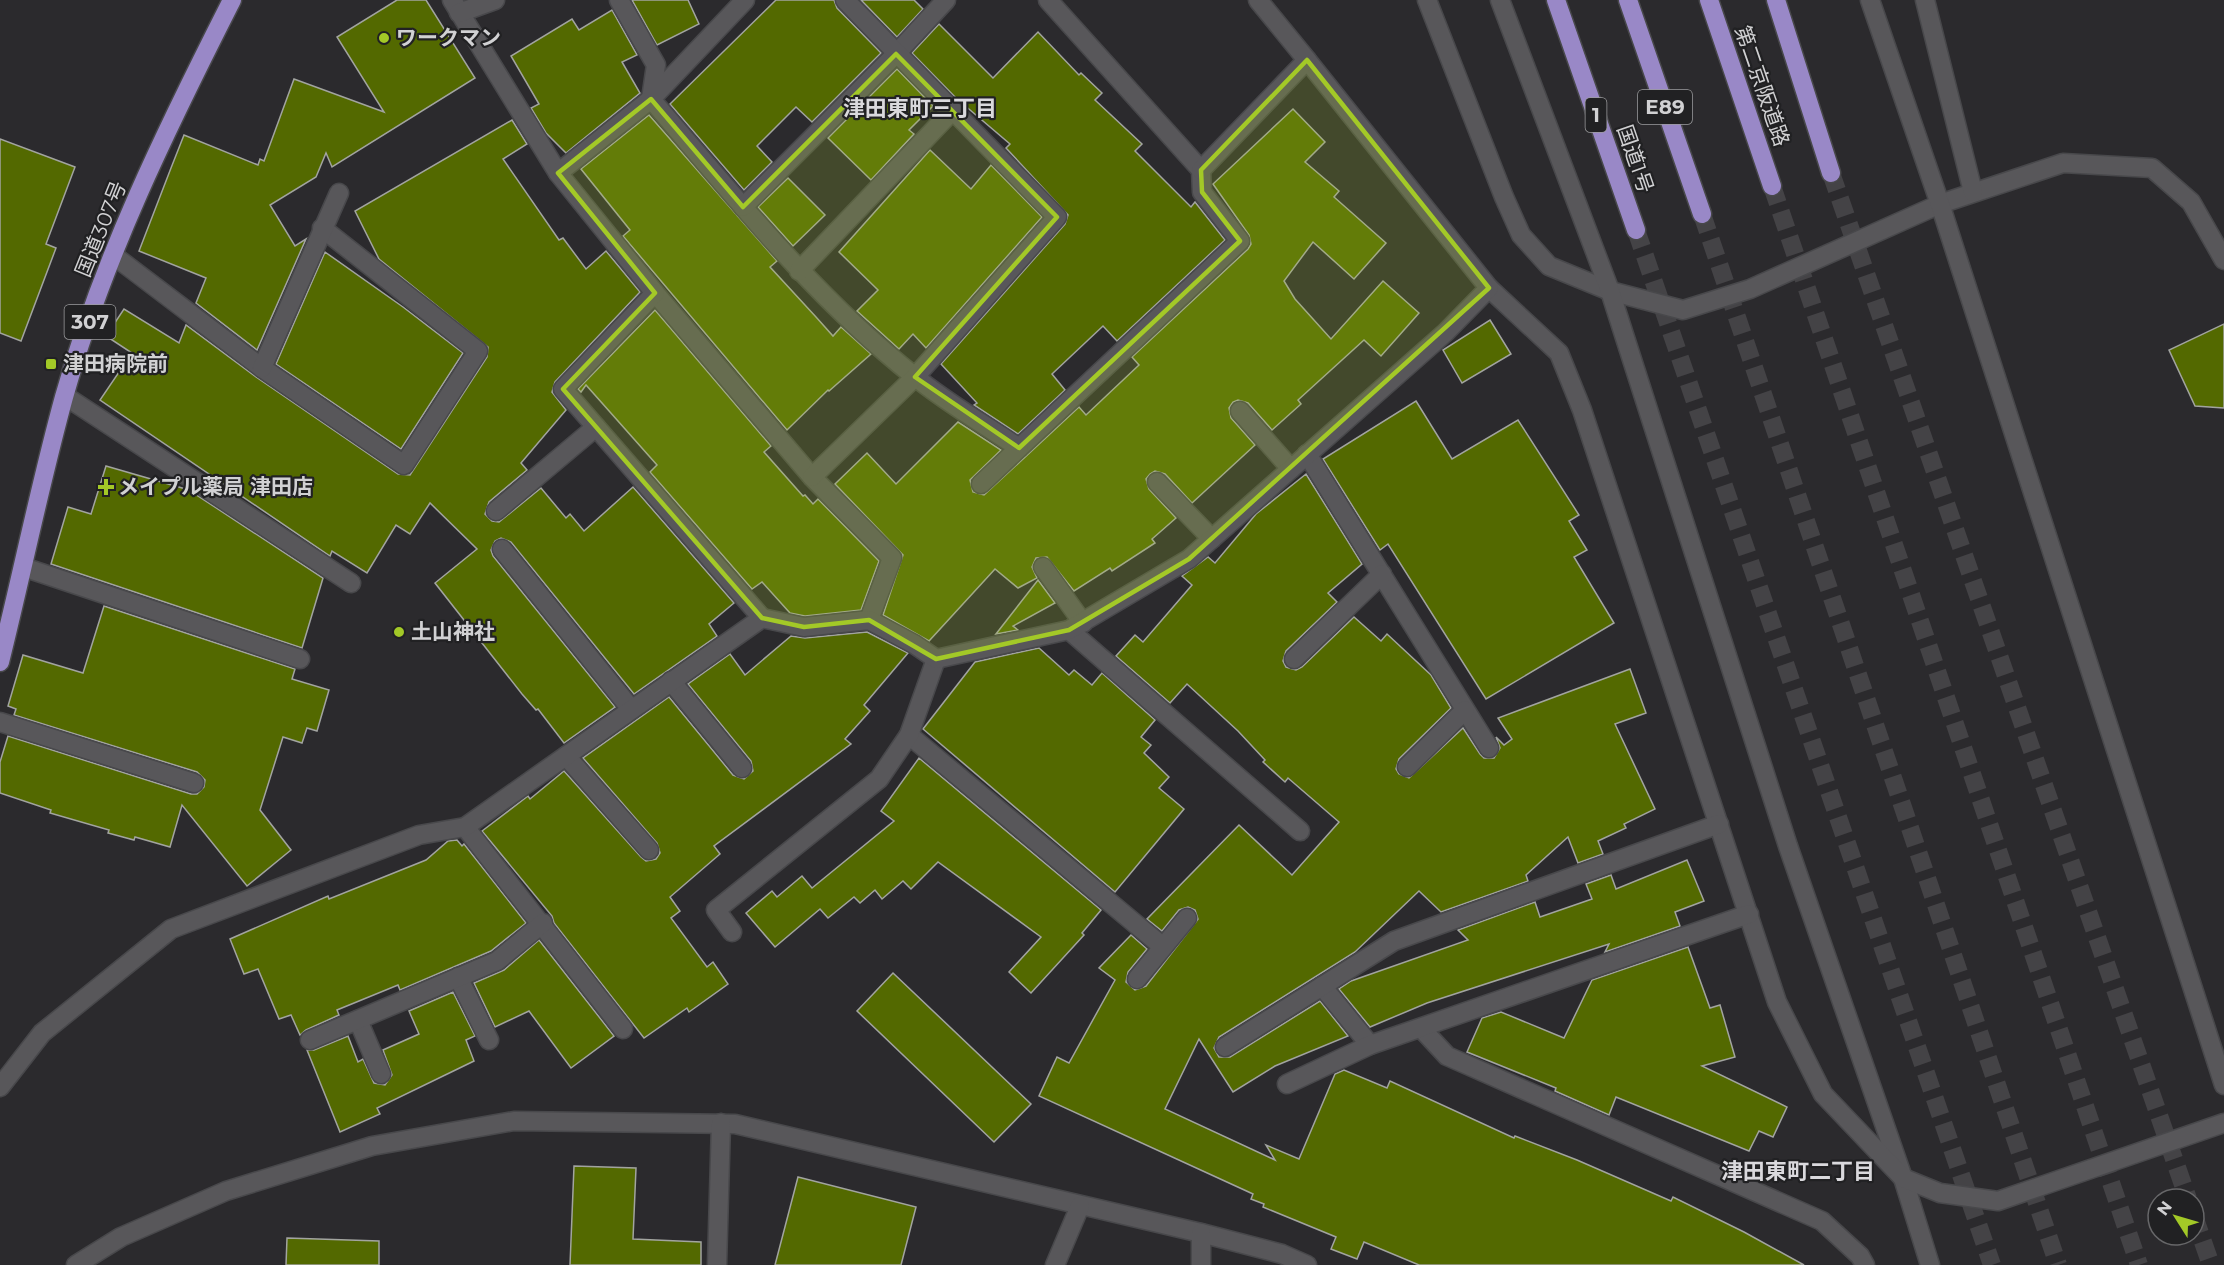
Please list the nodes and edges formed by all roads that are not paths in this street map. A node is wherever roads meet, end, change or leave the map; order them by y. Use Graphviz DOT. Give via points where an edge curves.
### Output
graph roads {
  1 [pos="232,0"];
  2 [pos="495,0"];
  3 [pos="619,0"];
  4 [pos="745,0"];
  5 [pos="845,0"];
  6 [pos="946,0"];
  7 [pos="1048,0"];
  8 [pos="1258,0"];
  9 [pos="1428,0"];
  10 [pos="1500,0"];
  11 [pos="1556,0"];
  12 [pos="1629,0"];
  13 [pos="1709,0"];
  14 [pos="1776,0"];
  15 [pos="1870,0"];
  16 [pos="1924,0"];
  17 [pos="456,6"];
  18 [pos="896,54"];
  19 [pos="1308,60"];
  20 [pos="651,99"];
  21 [pos="952,111"];
  22 [pos="1201,170"];
  23 [pos="558,173"];
  24 [pos="1831,173"];
  25 [pos="1772,186"];
  26 [pos="1973,192"];
  27 [pos="339,193"];
  28 [pos="1940,204"];
  29 [pos="743,207"];
  30 [pos="1702,214"];
  31 [pos="322,228"];
  32 [pos="1636,230"];
  33 [pos="113,255"];
  34 [pos="2224,260"];
  35 [pos="799,271"];
  36 [pos="1490,288"];
  37 [pos="1610,291"];
  38 [pos="655,293"];
  39 [pos="262,368"];
  40 [pos="915,377"];
  41 [pos="64,396"];
  42 [pos="1240,411"];
  43 [pos="596,427"];
  44 [pos="1019,448"];
  45 [pos="1307,454"];
  46 [pos="1291,469"];
  47 [pos="812,477"];
  48 [pos="1157,482"];
  49 [pos="981,484"];
  50 [pos="496,511"];
  51 [pos="1212,539"];
  52 [pos="502,549"];
  53 [pos="23,567"];
  54 [pos="1043,567"];
  55 [pos="1382,574"];
  56 [pos="351,583"];
  57 [pos="762,618"];
  58 [pos="869,620"];
  59 [pos="1076,627"];
  60 [pos="300,659"];
  61 [pos="936,659"];
  62 [pos="1294,659"];
  63 [pos="0,662"];
  64 [pos="671,681"];
  65 [pos="631,709"];
  66 [pos="1465,710"];
  67 [pos="0,723"];
  68 [pos="909,735"];
  69 [pos="1489,748"];
  70 [pos="566,756"];
  71 [pos="1407,767"];
  72 [pos="742,768"];
  73 [pos="194,783"];
  74 [pos="1719,824"];
  75 [pos="465,827"];
  76 [pos="1300,831"];
  77 [pos="649,850"];
  78 [pos="1749,914"];
  79 [pos="1186,918"];
  80 [pos="543,923"];
  81 [pos="732,933"];
  82 [pos="1162,946"];
  83 [pos="458,977"];
  84 [pos="1137,979"];
  85 [pos="1322,986"];
  86 [pos="358,1020"];
  87 [pos="1421,1028"];
  88 [pos="623,1029"];
  89 [pos="310,1040"];
  90 [pos="489,1040"];
  91 [pos="1370,1045"];
  92 [pos="1226,1047"];
  93 [pos="381,1074"];
  94 [pos="1287,1084"];
  95 [pos="2224,1085"];
  96 [pos="0,1087"];
  97 [pos="721,1123"];
  98 [pos="2224,1123"];
  99 [pos="1903,1178"];
  100 [pos="1080,1206"];
  101 [pos="1201,1233"];
  102 [pos="76,1265"];
  103 [pos="717,1265"];
  104 [pos="1054,1265"];
  105 [pos="1201,1265"];
  106 [pos="1307,1265"];
  107 [pos="1865,1265"];
  108 [pos="1930,1265"];
  1 -- 33 [label="highway, 国道307号 / 307" via="163,136"];
  2 -- 17 [label="street"];
  3 -- 20 [label="street" via="656,65"];
  4 -- 20 [label="street"];
  5 -- 18 [label="street"];
  6 -- 18 [label="street"];
  7 -- 22 [label="street"];
  8 -- 19 [label="street"];
  9 -- 37 [label="street" via="1503,197 1521,234 1549,266"];
  10 -- 37 [label="street"];
  11 -- 32 [label="highway, 国道1号 / 1"];
  12 -- 30 [label="highway, E89"];
  13 -- 25 [label="highway, 第二京阪道路"];
  14 -- 24 [label="highway"];
  15 -- 28 [label="street"];
  16 -- 26 [label="street"];
  17 -- 23 [label="street"];
  18 -- 21 [label="street"];
  18 -- 29 [label="street"];
  19 -- 22 [label="street"];
  19 -- 36 [label="street"];
  20 -- 23 [label="street"];
  20 -- 29 [label="street"];
  21 -- 35 [label="street"];
  21 -- 40 [label="street" via="1057,217"];
  22 -- 44 [label="street" via="1202,192 1240,241"];
  23 -- 38 [label="street"];
  26 -- 28 [label="street"];
  26 -- 34 [label="street" via="2063,163 2152,168 2191,202"];
  27 -- 31 [label="street"];
  28 -- 37 [label="street" via="1750,289 1683,310"];
  28 -- 95 [label="street"];
  29 -- 35 [label="street"];
  31 -- 39 [label="street"];
  31 -- 39 [label="street" via="478,351 404,465"];
  33 -- 39 [label="street"];
  33 -- 41 [label="highway, 国道307号 / 307"];
  35 -- 40 [label="street"];
  36 -- 45 [label="street" via="1446,332"];
  36 -- 74 [label="street" via="1558,353 1582,410"];
  37 -- 99 [label="street" via="1788,846"];
  38 -- 43 [label="street" via="563,389"];
  38 -- 47 [label="street"];
  40 -- 44 [label="street"];
  40 -- 47 [label="street"];
  41 -- 53 [label="highway, 国道307号 / 307"];
  41 -- 56 [label="street"];
  42 -- 46 [label="street"];
  43 -- 50 [label="street"];
  43 -- 57 [label="street"];
  44 -- 49 [label="street"];
  45 -- 46 [label="street"];
  45 -- 55 [label="street"];
  46 -- 51 [label="street"];
  47 -- 58 [label="street" via="892,558"];
  48 -- 51 [label="street"];
  51 -- 59 [label="street" via="1190,559"];
  52 -- 65 [label="street"];
  53 -- 60 [label="street"];
  53 -- 63 [label="highway, 国道307号 / 307"];
  54 -- 59 [label="street"];
  55 -- 62 [label="street"];
  55 -- 66 [label="street"];
  57 -- 58 [label="street" via="804,627"];
  57 -- 64 [label="street"];
  58 -- 61 [label="street"];
  59 -- 61 [label="street"];
  59 -- 76 [label="street"];
  61 -- 68 [label="street"];
  64 -- 65 [label="street"];
  64 -- 72 [label="street"];
  65 -- 70 [label="street"];
  66 -- 69 [label="street"];
  66 -- 71 [label="street"];
  67 -- 73 [label="street"];
  68 -- 81 [label="street" via="879,779 716,910"];
  68 -- 82 [label="street"];
  70 -- 75 [label="street"];
  70 -- 77 [label="street"];
  74 -- 78 [label="street"];
  74 -- 85 [label="street" via="1394,941"];
  75 -- 80 [label="street"];
  75 -- 96 [label="street" via="420,835 171,929 42,1033"];
  78 -- 87 [label="street"];
  78 -- 99 [label="street" via="1777,1002 1823,1094"];
  79 -- 82 [label="street"];
  80 -- 83 [label="street" via="497,961"];
  80 -- 88 [label="street"];
  82 -- 84 [label="street"];
  83 -- 86 [label="street"];
  83 -- 90 [label="street"];
  85 -- 91 [label="street"];
  85 -- 92 [label="street"];
  86 -- 89 [label="street"];
  86 -- 93 [label="street"];
  87 -- 91 [label="street"];
  87 -- 107 [label="street" via="1448,1056 1822,1221"];
  91 -- 94 [label="street"];
  97 -- 100 [label="street"];
  97 -- 102 [label="street" via="514,1121 372,1146 226,1191 121,1237"];
  97 -- 103 [label="street"];
  98 -- 99 [label="street" via="1998,1201 1940,1193"];
  99 -- 108 [label="street"];
  100 -- 101 [label="street"];
  100 -- 104 [label="street"];
  101 -- 105 [label="street"];
  101 -- 106 [label="street" via="1282,1254"];
}
